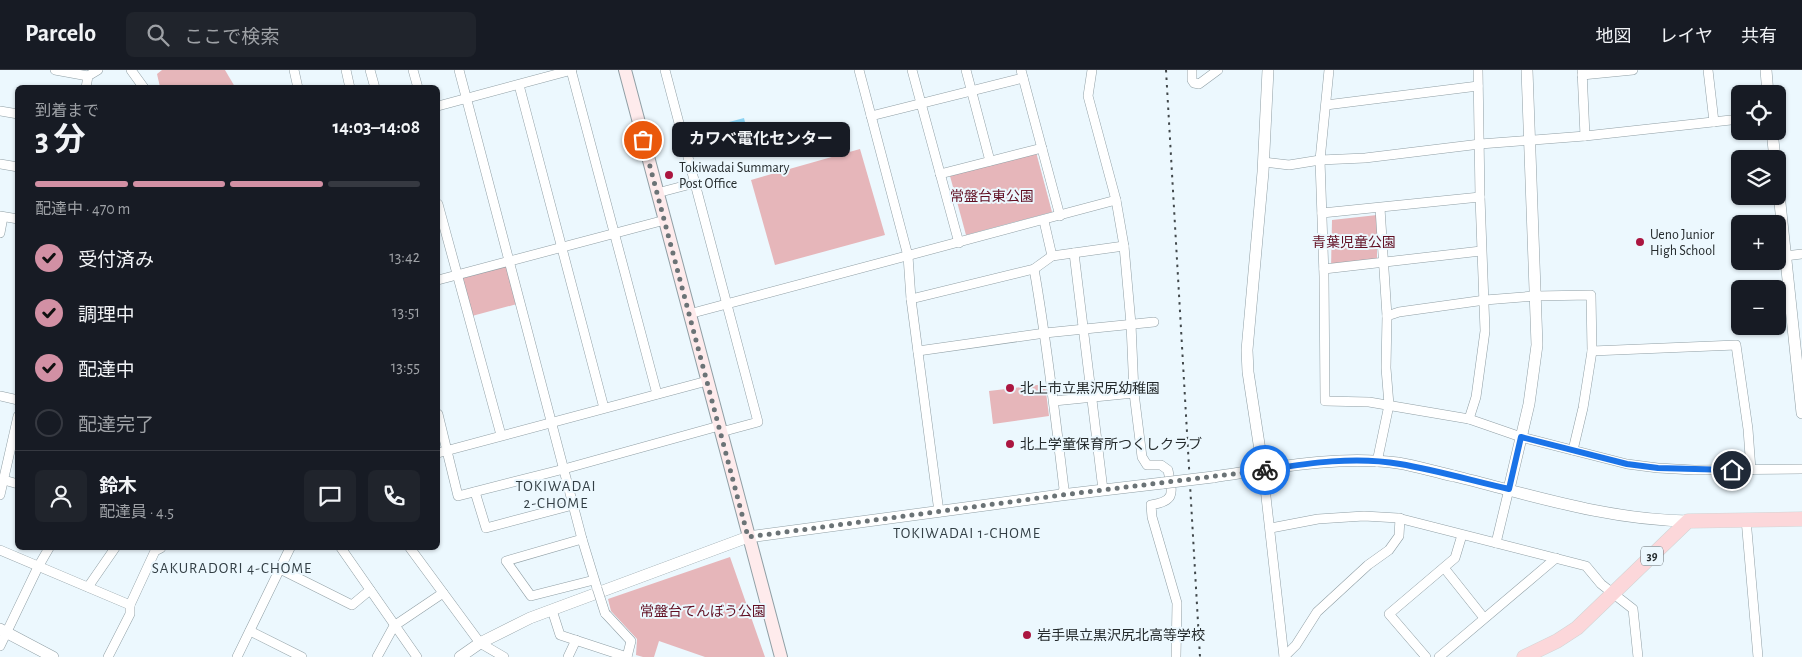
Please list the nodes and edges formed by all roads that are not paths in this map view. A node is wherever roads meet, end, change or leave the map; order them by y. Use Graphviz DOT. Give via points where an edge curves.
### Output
graph roads {
  1 [pos="55,70"];
  2 [pos="98,70"];
  3 [pos="131,70"];
  4 [pos="346,70"];
  5 [pos="370,70"];
  6 [pos="413,70"];
  7 [pos="459,70"];
  8 [pos="571,70"];
  9 [pos="625,70"];
  10 [pos="665,70"];
  11 [pos="859,70"];
  12 [pos="912,70"];
  13 [pos="966,70"];
  14 [pos="1092,70"];
  15 [pos="1192,70"];
  16 [pos="1218,70"];
  17 [pos="1268,70"];
  18 [pos="1329,70"];
  19 [pos="1478,70"];
  20 [pos="1527,70"];
  21 [pos="1633,70"];
  22 [pos="1708,70"];
  23 [pos="1766,70"];
  24 [pos="298,71"];
  25 [pos="1582,73"];
  26 [pos="1022,74"];
  27 [pos="88,76"];
  28 [pos="86,85"];
  29 [pos="142,85"];
  30 [pos="298,85"];
  31 [pos="349,85"];
  32 [pos="374,85"];
  33 [pos="417,85"];
  34 [pos="520,85"];
  35 [pos="1767,85"];
  36 [pos="1478,86"];
  37 [pos="972,92"];
  38 [pos="466,98"];
  39 [pos="1326,104"];
  40 [pos="440,105"];
  41 [pos="921,105"];
  42 [pos="0,111"];
  43 [pos="15,114"];
  44 [pos="871,116"];
  45 [pos="1731,120"];
  46 [pos="1714,122"];
  47 [pos="1585,136"];
  48 [pos="1530,141"];
  49 [pos="1480,144"];
  50 [pos="1042,148"];
  51 [pos="1320,160"];
  52 [pos="990,161"];
  53 [pos="1264,162"];
  54 [pos="0,164"];
  55 [pos="15,166"];
  56 [pos="940,174"];
  57 [pos="695,183"];
  58 [pos="658,193"];
  59 [pos="1480,197"];
  60 [pos="1116,200"];
  61 [pos="1380,208"];
  62 [pos="440,211"];
  63 [pos="1322,213"];
  64 [pos="1060,216"];
  65 [pos="2,217"];
  66 [pos="15,219"];
  67 [pos="665,220"];
  68 [pos="1044,221"];
  69 [pos="0,233"];
  70 [pos="614,233"];
  71 [pos="959,243"];
  72 [pos="1124,246"];
  73 [pos="562,248"];
  74 [pos="1481,251"];
  75 [pos="1074,253"];
  76 [pos="1802,254"];
  77 [pos="908,256"];
  78 [pos="1052,256"];
  79 [pos="1786,256"];
  80 [pos="509,261"];
  81 [pos="1384,262"];
  82 [pos="1786,263"];
  83 [pos="1034,269"];
  84 [pos="1324,269"];
  85 [pos="458,275"];
  86 [pos="440,280"];
  87 [pos="1536,296"];
  88 [pos="911,299"];
  89 [pos="1485,300"];
  90 [pos="727,304"];
  91 [pos="689,314"];
  92 [pos="1387,316"];
  93 [pos="1154,322"];
  94 [pos="1131,324"];
  95 [pos="1083,330"];
  96 [pos="1045,334"];
  97 [pos="918,351"];
  98 [pos="1592,351"];
  99 [pos="1800,367"];
  100 [pos="707,381"];
  101 [pos="657,394"];
  102 [pos="1134,394"];
  103 [pos="0,396"];
  104 [pos="15,399"];
  105 [pos="1091,399"];
  106 [pos="1054,401"];
  107 [pos="1389,405"];
  108 [pos="604,408"];
  109 [pos="1802,414"];
  110 [pos="1469,419"];
  111 [pos="440,422"];
  112 [pos="551,422"];
  113 [pos="720,429"];
  114 [pos="15,430"];
  115 [pos="501,435"];
  116 [pos="1521,437"];
  117 [pos="1573,450"];
  118 [pos="447,451"];
  119 [pos="440,453"];
  120 [pos="1377,462"];
  121 [pos="564,469"];
  122 [pos="1802,469"];
  123 [pos="1263,470"];
  124 [pos="1751,470"];
  125 [pos="4,480"];
  126 [pos="15,483"];
  127 [pos="1509,489"];
  128 [pos="1103,490"];
  129 [pos="475,492"];
  130 [pos="0,495"];
  131 [pos="1062,495"];
  132 [pos="573,506"];
  133 [pos="939,512"];
  134 [pos="1400,518"];
  135 [pos="1802,519"];
  136 [pos="1746,520"];
  137 [pos="1688,521"];
  138 [pos="1270,528"];
  139 [pos="1462,535"];
  140 [pos="748,537"];
  141 [pos="582,539"];
  142 [pos="1496,543"];
  143 [pos="0,550"];
  144 [pos="48,550"];
  145 [pos="114,550"];
  146 [pos="157,550"];
  147 [pos="289,550"];
  148 [pos="341,550"];
  149 [pos="411,550"];
  150 [pos="1556,558"];
  151 [pos="38,567"];
  152 [pos="280,569"];
  153 [pos="1444,569"];
  154 [pos="595,584"];
  155 [pos="88,587"];
  156 [pos="370,590"];
  157 [pos="443,593"];
  158 [pos="1614,594"];
  159 [pos="130,605"];
  160 [pos="552,610"];
  161 [pos="1484,618"];
  162 [pos="394,626"];
  163 [pos="3,631"];
  164 [pos="250,631"];
  165 [pos="576,640"];
  166 [pos="480,643"];
  167 [pos="0,646"];
  168 [pos="1539,654"];
  169 [pos="53,657"];
  170 [pos="108,657"];
  171 [pos="237,657"];
  172 [pos="302,657"];
  173 [pos="377,657"];
  174 [pos="417,657"];
  175 [pos="460,657"];
  176 [pos="504,657"];
  177 [pos="568,657"];
  178 [pos="627,657"];
  179 [pos="781,657"];
  180 [pos="1176,657"];
  181 [pos="1284,657"];
  182 [pos="1426,657"];
  183 [pos="1439,657"];
  184 [pos="1524,657"];
  185 [pos="1638,657"];
  186 [pos="1758,657"];
  1 -- 27 [label="street"];
  2 -- 27 [label="street"];
  3 -- 29 [label="street"];
  4 -- 31 [label="street"];
  5 -- 32 [label="street"];
  6 -- 33 [label="street"];
  7 -- 38 [label="street"];
  8 -- 34 [label="street"];
  8 -- 70 [label="street"];
  9 -- 58 [label="main road"];
  10 -- 57 [label="street"];
  11 -- 44 [label="street"];
  12 -- 41 [label="street"];
  13 -- 37 [label="street"];
  14 -- 60 [label="street" via="1088,96"];
  15 -- 16 [label="street" via="1192,80 1198,84"];
  17 -- 53 [label="street"];
  18 -- 39 [label="street"];
  19 -- 36 [label="street"];
  20 -- 48 [label="street"];
  21 -- 25 [label="street"];
  22 -- 46 [label="street"];
  23 -- 35 [label="street"];
  24 -- 30 [label="street"];
  25 -- 47 [label="street"];
  26 -- 37 [label="street"];
  26 -- 50 [label="street"];
  27 -- 28 [label="street"];
  34 -- 38 [label="street"];
  34 -- 73 [label="street"];
  36 -- 39 [label="street"];
  36 -- 49 [label="street"];
  37 -- 41 [label="street"];
  37 -- 52 [label="street"];
  38 -- 40 [label="street"];
  38 -- 80 [label="street"];
  39 -- 51 [label="street"];
  41 -- 44 [label="street"];
  41 -- 56 [label="street"];
  42 -- 43 [label="street"];
  44 -- 77 [label="street"];
  45 -- 46 [label="street"];
  46 -- 47 [label="street"];
  47 -- 48 [label="street"];
  48 -- 49 [label="street"];
  48 -- 87 [label="street"];
  49 -- 51 [label="street"];
  49 -- 59 [label="street"];
  50 -- 52 [label="street"];
  50 -- 64 [label="street"];
  51 -- 53 [label="street" via="1289,165"];
  51 -- 63 [label="street"];
  52 -- 56 [label="street"];
  53 -- 123 [label="street" via="1247,350"];
  54 -- 55 [label="street"];
  56 -- 71 [label="street"];
  57 -- 58 [label="street"];
  57 -- 90 [label="street"];
  58 -- 67 [label="main road"];
  59 -- 61 [label="street"];
  59 -- 74 [label="street"];
  60 -- 64 [label="street"];
  60 -- 72 [label="street"];
  61 -- 63 [label="street"];
  61 -- 81 [label="street"];
  62 -- 85 [label="street"];
  63 -- 84 [label="street"];
  64 -- 68 [label="street"];
  65 -- 66 [label="street"];
  65 -- 69 [label="street"];
  67 -- 70 [label="street"];
  67 -- 91 [label="main road"];
  68 -- 71 [label="street"];
  68 -- 78 [label="street"];
  70 -- 73 [label="street"];
  70 -- 101 [label="street"];
  71 -- 77 [label="street"];
  72 -- 75 [label="street"];
  72 -- 94 [label="street"];
  73 -- 80 [label="street"];
  73 -- 108 [label="street"];
  74 -- 81 [label="street"];
  74 -- 89 [label="street"];
  75 -- 78 [label="street"];
  75 -- 95 [label="street"];
  76 -- 79 [label="street"];
  77 -- 88 [label="street"];
  77 -- 90 [label="street"];
  78 -- 83 [label="street"];
  80 -- 85 [label="street"];
  80 -- 112 [label="street"];
  81 -- 84 [label="street"];
  81 -- 92 [label="street"];
  82 -- 99 [label="street"];
  83 -- 88 [label="street"];
  83 -- 96 [label="street"];
  84 -- 107 [label="street" via="1325,401"];
  85 -- 86 [label="street"];
  85 -- 115 [label="street"];
  87 -- 89 [label="street"];
  87 -- 98 [label="street" via="1591,296"];
  87 -- 116 [label="street" via="1537,345"];
  88 -- 97 [label="street"];
  89 -- 92 [label="street"];
  89 -- 110 [label="street" via="1482,361"];
  90 -- 91 [label="street"];
  90 -- 113 [label="street" via="758,422"];
  91 -- 100 [label="main road"];
  92 -- 107 [label="street"];
  93 -- 94 [label="street"];
  94 -- 95 [label="street"];
  94 -- 102 [label="street"];
  95 -- 96 [label="street"];
  95 -- 105 [label="street"];
  96 -- 97 [label="street"];
  96 -- 106 [label="street"];
  97 -- 133 [label="street"];
  98 -- 117 [label="street"];
  98 -- 124 [label="street" via="1736,345"];
  99 -- 109 [label="street"];
  100 -- 101 [label="street"];
  100 -- 113 [label="main road"];
  101 -- 108 [label="street"];
  102 -- 105 [label="street"];
  102 -- 180 [label="street" via="1142,456 1147,465 1161,465 1168,470 1172,492 1162,504 1151,505 1177,602"];
  103 -- 104 [label="street"];
  105 -- 106 [label="street"];
  105 -- 128 [label="street"];
  106 -- 131 [label="street" via="1064,489"];
  107 -- 110 [label="street"];
  107 -- 120 [label="street"];
  108 -- 112 [label="street"];
  110 -- 116 [label="street"];
  111 -- 118 [label="street"];
  112 -- 115 [label="street"];
  112 -- 121 [label="street"];
  113 -- 121 [label="street"];
  113 -- 140 [label="main road"];
  114 -- 125 [label="street"];
  115 -- 118 [label="street"];
  116 -- 117 [label="street"];
  116 -- 127 [label="street"];
  117 -- 124 [label="street" via="1627,464 1658,468"];
  118 -- 119 [label="street"];
  118 -- 129 [label="street" via="458,496"];
  120 -- 123 [label="street" via="1324,462"];
  120 -- 127 [label="street"];
  121 -- 129 [label="street"];
  121 -- 132 [label="street"];
  122 -- 124 [label="street"];
  123 -- 128 [label="street, bridge"];
  123 -- 138 [label="street"];
  125 -- 126 [label="street"];
  125 -- 130 [label="street"];
  127 -- 137 [label="street" via="1626,517"];
  127 -- 142 [label="street"];
  128 -- 131 [label="street"];
  129 -- 132 [label="street" via="486,528"];
  131 -- 133 [label="street"];
  132 -- 141 [label="street"];
  133 -- 140 [label="street"];
  134 -- 138 [label="street" via="1318,519"];
  134 -- 139 [label="street"];
  134 -- 181 [label="street" via="1399,536 1389,550 1317,612 1296,645"];
  135 -- 136 [label="main road"];
  136 -- 137 [label="main road"];
  136 -- 186 [label="street"];
  137 -- 158 [label="main road, 39"];
  138 -- 181 [label="street"];
  139 -- 142 [label="street"];
  139 -- 153 [label="street" via="1456,558"];
  140 -- 160 [label="street"];
  140 -- 179 [label="main road"];
  141 -- 154 [label="street"];
  141 -- 154 [label="street" via="506,561 531,596"];
  142 -- 150 [label="street"];
  143 -- 151 [label="street"];
  144 -- 151 [label="street"];
  145 -- 155 [label="street"];
  146 -- 159 [label="street"];
  147 -- 152 [label="street"];
  148 -- 156 [label="street"];
  149 -- 157 [label="street"];
  150 -- 158 [label="street" via="1586,566"];
  150 -- 161 [label="street"];
  151 -- 155 [label="street"];
  151 -- 163 [label="street"];
  152 -- 156 [label="street" via="352,605"];
  152 -- 164 [label="street"];
  153 -- 161 [label="street"];
  153 -- 182 [label="street" via="1389,614"];
  154 -- 178 [label="street, bridge" via="605,613 631,641"];
  155 -- 159 [label="street"];
  156 -- 162 [label="street"];
  157 -- 162 [label="street"];
  157 -- 166 [label="street"];
  158 -- 168 [label="main road, 39" via="1577,628"];
  158 -- 185 [label="street" via="1633,609"];
  159 -- 170 [label="street" via="130,614"];
  160 -- 165 [label="street" via="560,635"];
  160 -- 166 [label="street"];
  161 -- 183 [label="street"];
  162 -- 173 [label="street"];
  162 -- 174 [label="street"];
  163 -- 167 [label="street"];
  163 -- 169 [label="street"];
  164 -- 171 [label="street"];
  164 -- 172 [label="street"];
  165 -- 177 [label="street"];
  165 -- 178 [label="street"];
  166 -- 175 [label="street"];
  166 -- 176 [label="street"];
  168 -- 184 [label="main road, 39"];
}
